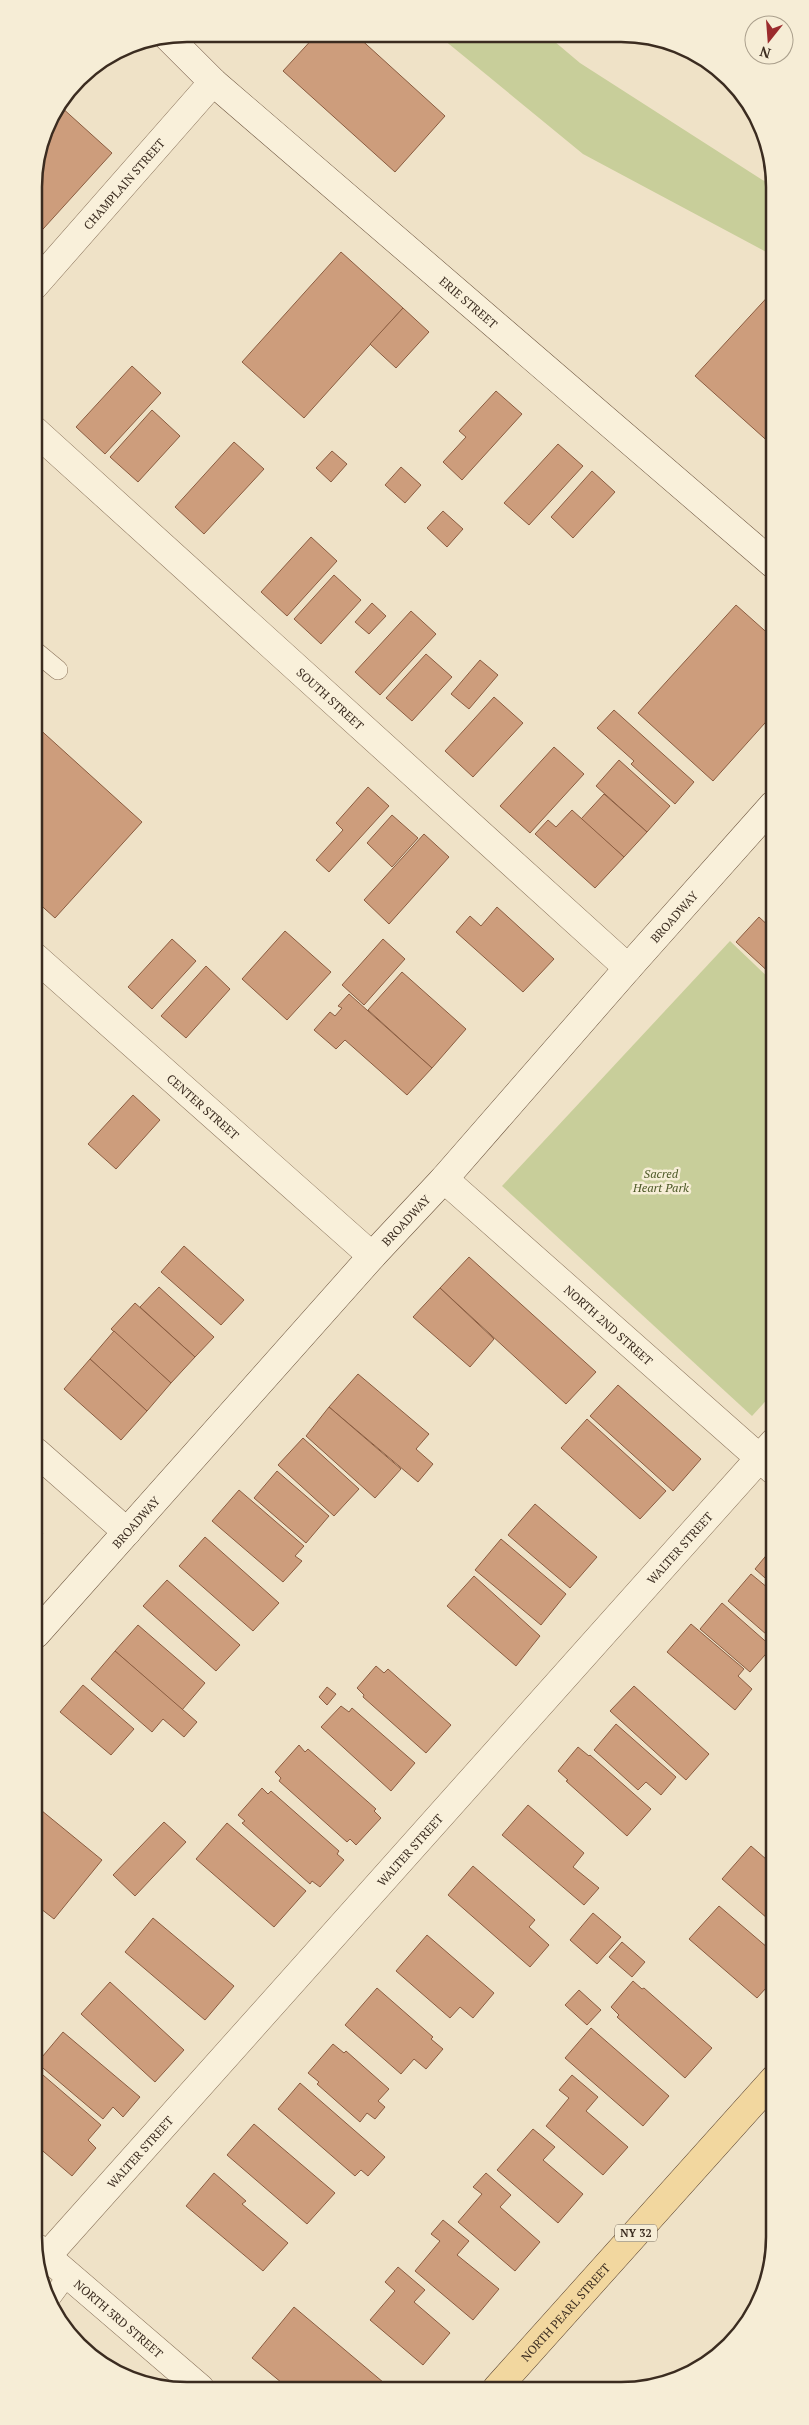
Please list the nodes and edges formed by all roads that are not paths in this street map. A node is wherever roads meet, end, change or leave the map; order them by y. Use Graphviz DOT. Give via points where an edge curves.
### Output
graph roads {
  1 [pos="174,44"];
  2 [pos="214,82"];
  3 [pos="43,276"];
  4 [pos="43,438"];
  5 [pos="766,558"];
  6 [pos="43,658"];
  7 [pos="58,670"];
  8 [pos="766,813"];
  9 [pos="43,964"];
  10 [pos="628,968"];
  11 [pos="444,1179"];
  12 [pos="372,1256"];
  13 [pos="766,1454"];
  14 [pos="43,1458"];
  15 [pos="766,1460"];
  16 [pos="127,1532"];
  17 [pos="43,1626"];
  18 [pos="766,2088"];
  19 [pos="44,2249"];
  20 [pos="44,2254"];
  21 [pos="68,2275"];
  22 [pos="54,2294"];
  23 [pos="193,2382"];
  24 [pos="502,2382"];
  1 -- 2 [label="street, ERIE STREET"];
  2 -- 3 [label="street, CHAMPLAIN STREET"];
  2 -- 5 [label="street, ERIE STREET"];
  4 -- 10 [label="street, SOUTH STREET"];
  6 -- 7 [label="lane"];
  8 -- 10 [label="street, BROADWAY"];
  9 -- 12 [label="street, CENTER STREET"];
  10 -- 11 [label="street, BROADWAY"];
  11 -- 12 [label="street, BROADWAY"];
  11 -- 13 [label="street, NORTH 2ND STREET"];
  12 -- 16 [label="street, BROADWAY"];
  14 -- 16 [label="street"];
  15 -- 19 [label="street, WALTER STREET"];
  16 -- 17 [label="street, BROADWAY"];
  18 -- 24 [label="main road, NORTH PEARL STREET / NY 32"];
  20 -- 21 [label="street, NORTH 3RD STREET"];
  21 -- 22 [label="lane"];
  21 -- 23 [label="street, NORTH 3RD STREET"];
}
